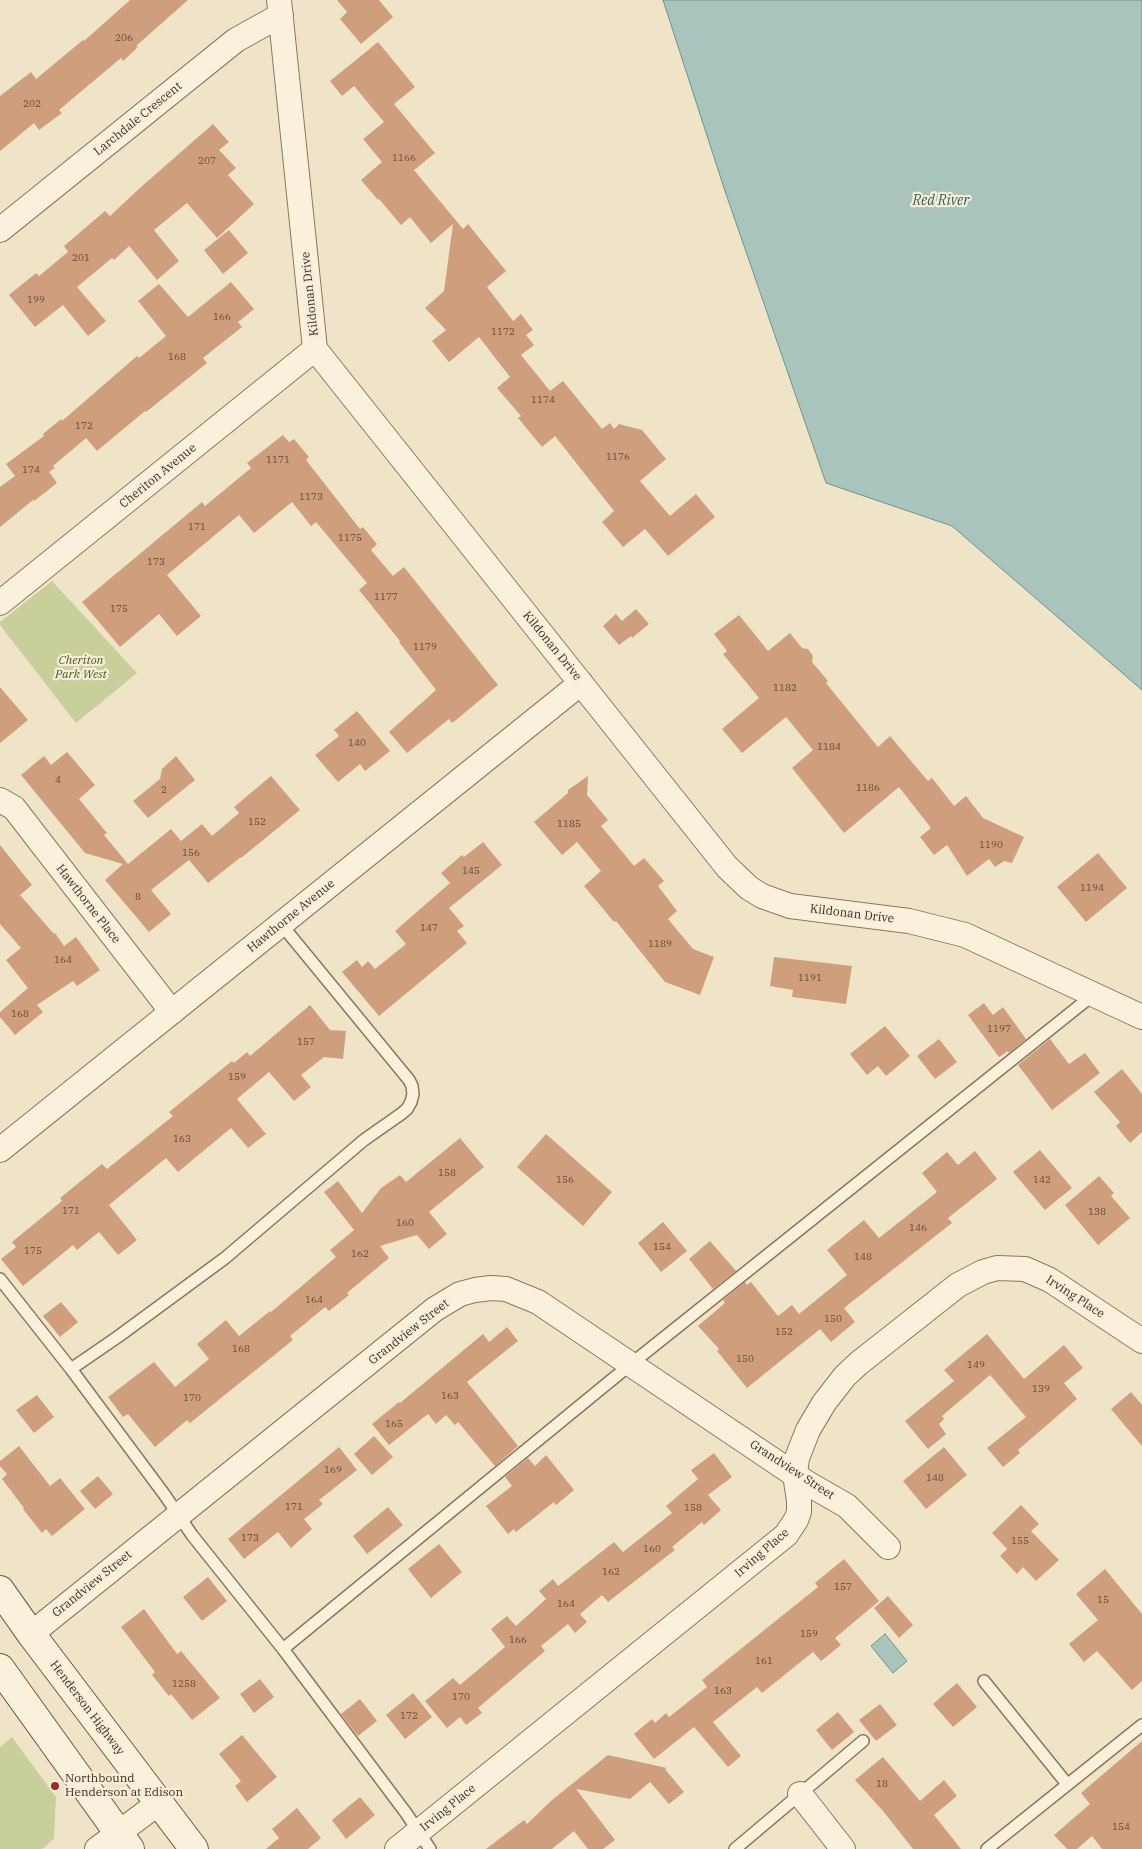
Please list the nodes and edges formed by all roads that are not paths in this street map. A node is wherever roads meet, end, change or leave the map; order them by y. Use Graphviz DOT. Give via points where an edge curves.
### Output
graph roads {
  1 [pos="280,7"];
  2 [pos="0,230"];
  3 [pos="315,349"];
  4 [pos="0,603"];
  5 [pos="581,683"];
  6 [pos="0,800"];
  7 [pos="281,924"];
  8 [pos="1093,995"];
  9 [pos="172,1012"];
  10 [pos="1142,1017"];
  11 [pos="0,1150"];
  12 [pos="0,1279"];
  13 [pos="1142,1341"];
  14 [pos="631,1364"];
  15 [pos="71,1369"];
  16 [pos="796,1474"];
  17 [pos="178,1515"];
  18 [pos="888,1547"];
  19 [pos="0,1590"];
  20 [pos="31,1634"];
  21 [pos="283,1649"];
  22 [pos="0,1668"];
  23 [pos="984,1681"];
  24 [pos="1142,1725"];
  25 [pos="863,1741"];
  26 [pos="1067,1784"];
  27 [pos="800,1794"];
  28 [pos="160,1802"];
  29 [pos="424,1841"];
  30 [pos="115,1844"];
  31 [pos="194,1849"];
  32 [pos="397,1849"];
  33 [pos="735,1849"];
  34 [pos="843,1849"];
  35 [pos="987,1849"];
  1 -- 2 [label="street, Larchdale Crescent"];
  1 -- 3 [label="street, Kildonan Drive"];
  3 -- 4 [label="street, Cheriton Avenue"];
  3 -- 5 [label="street, Kildonan Drive"];
  5 -- 7 [label="street, Hawthorne Avenue"];
  5 -- 8 [label="street, Kildonan Drive" via="728,867 762,896 803,908 909,921 965,935"];
  6 -- 9 [label="street, Hawthorne Place" via="14,808"];
  7 -- 9 [label="street, Hawthorne Avenue"];
  7 -- 15 [label="lane" via="409,1080 413,1094 411,1102 407,1109 364,1140 225,1258"];
  8 -- 10 [label="street, Kildonan Drive"];
  8 -- 14 [label="lane"];
  9 -- 11 [label="street, Hawthorne Avenue"];
  12 -- 15 [label="lane"];
  13 -- 16 [label="street, Irving Place" via="1038,1274 1011,1268 983,1272 952,1289 845,1376 808,1430 797,1458"];
  14 -- 16 [label="street, Grandview Street"];
  14 -- 17 [label="street, Grandview Street" via="522,1294 491,1288 460,1294 435,1309"];
  14 -- 21 [label="lane"];
  15 -- 17 [label="lane"];
  16 -- 18 [label="street, Grandview Street" via="851,1509"];
  16 -- 29 [label="street, Irving Place" via="798,1512 786,1536"];
  17 -- 20 [label="street, Grandview Street"];
  17 -- 21 [label="lane"];
  19 -- 20 [label="main road, Henderson Highway"];
  20 -- 28 [label="main road, Henderson Highway"];
  21 -- 29 [label="lane"];
  22 -- 30 [label="main road"];
  23 -- 26 [label="lane"];
  24 -- 26 [label="lane"];
  25 -- 27 [label="lane"];
  26 -- 35 [label="lane"];
  27 -- 33 [label="lane"];
  27 -- 34 [label="street"];
  28 -- 30 [label="street"];
  28 -- 31 [label="main road, Henderson Highway"];
  29 -- 32 [label="street, Irving Place"];
}
